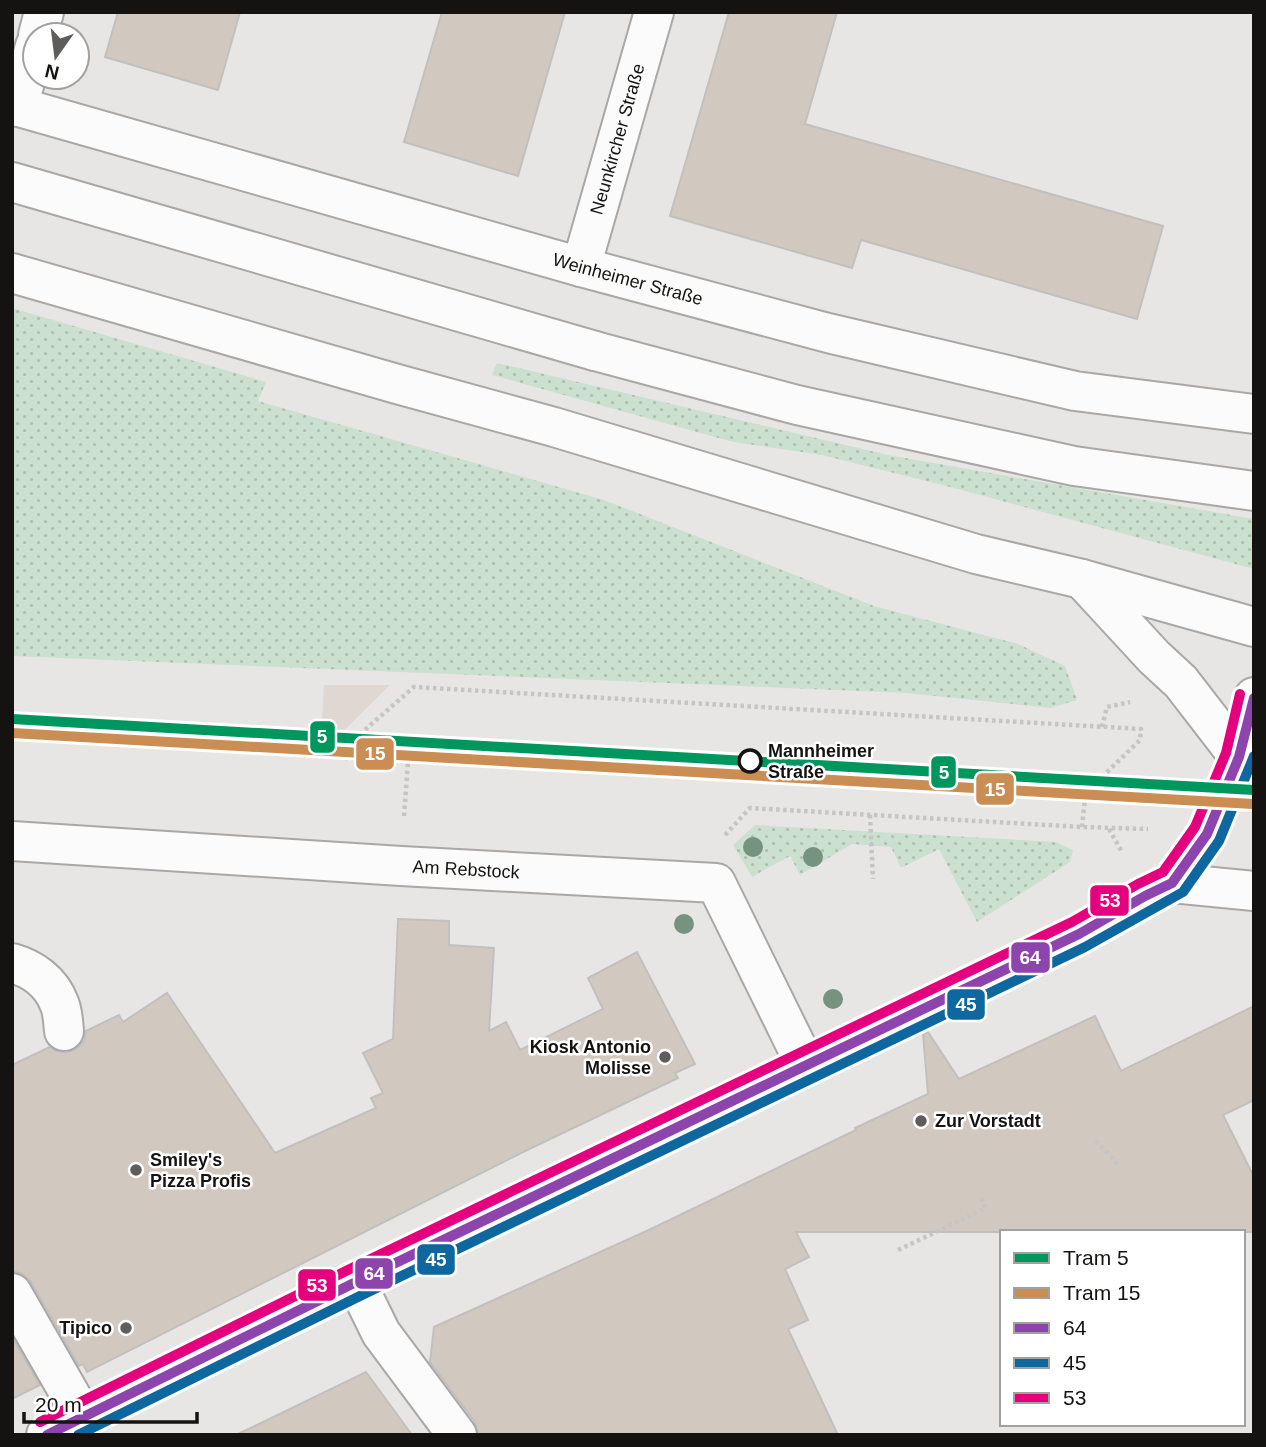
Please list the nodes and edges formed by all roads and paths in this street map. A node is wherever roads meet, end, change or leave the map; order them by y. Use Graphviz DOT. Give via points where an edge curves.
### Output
graph roads {
  1 [pos="654,12"];
  2 [pos="21,88"];
  3 [pos="15,106"];
  4 [pos="12,183"];
  5 [pos="581,267"];
  6 [pos="12,273"];
  7 [pos="1254,414"];
  8 [pos="1254,491"];
  9 [pos="1082,579"];
  10 [pos="1254,626"];
  11 [pos="1254,697"];
  12 [pos="1132,701"];
  13 [pos="1102,727"];
  14 [pos="1246,752"];
  15 [pos="1084,798"];
  16 [pos="870,815"];
  17 [pos="1082,827"];
  18 [pos="1109,828"];
  19 [pos="12,841"];
  20 [pos="873,879"];
  21 [pos="716,883"];
  22 [pos="1172,883"];
  23 [pos="1254,891"];
  24 [pos="12,963"];
  25 [pos="64,1031"];
  26 [pos="806,1066"];
  27 [pos="1096,1141"];
  28 [pos="1119,1166"];
  29 [pos="980,1195"];
  30 [pos="898,1250"];
  31 [pos="356,1282"];
  32 [pos="12,1293"];
  33 [pos="83,1417"];
  34 [pos="46,1435"];
  35 [pos="457,1435"];
  1 -- 5 [label="main road, Neunkircher Straße"];
  2 -- 3 [label="main road"];
  3 -- 5 [label="main road, Weinheimer Straße"];
  4 -- 8 [label="main road" via="797,405 1074,466"];
  5 -- 7 [label="main road, Weinheimer Straße" via="828,333 1075,391"];
  6 -- 9 [label="main road" via="554,427 976,554"];
  9 -- 10 [label="main road"];
  9 -- 14 [label="main road"];
  11 -- 14 [label="main road"];
  12 -- 13 [label="path" via="1107,707"];
  13 -- 15 [label="path" via="1141,729 1140,740"];
  13 -- 15 [label="path" via="414,687 344,748 344,758"];
  14 -- 22 [label="main road" via="1208,834"];
  15 -- 17 [label="path"];
  16 -- 17 [label="path"];
  16 -- 20 [label="path"];
  16 -- 21 [label="path" via="750,808 720,841"];
  17 -- 18 [label="path"];
  19 -- 21 [label="main road, Am Rebstock"];
  21 -- 26 [label="main road"];
  22 -- 23 [label="main road"];
  22 -- 26 [label="main road" via="1067,940"];
  24 -- 25 [label="main road" via="36,973 50,987 60,1004"];
  26 -- 31 [label="main road"];
  27 -- 28 [label="path"];
  29 -- 30 [label="path" via="986,1208"];
  31 -- 33 [label="main road"];
  31 -- 35 [label="main road" via="381,1333"];
  32 -- 33 [label="main road"];
  33 -- 34 [label="main road"];
}
